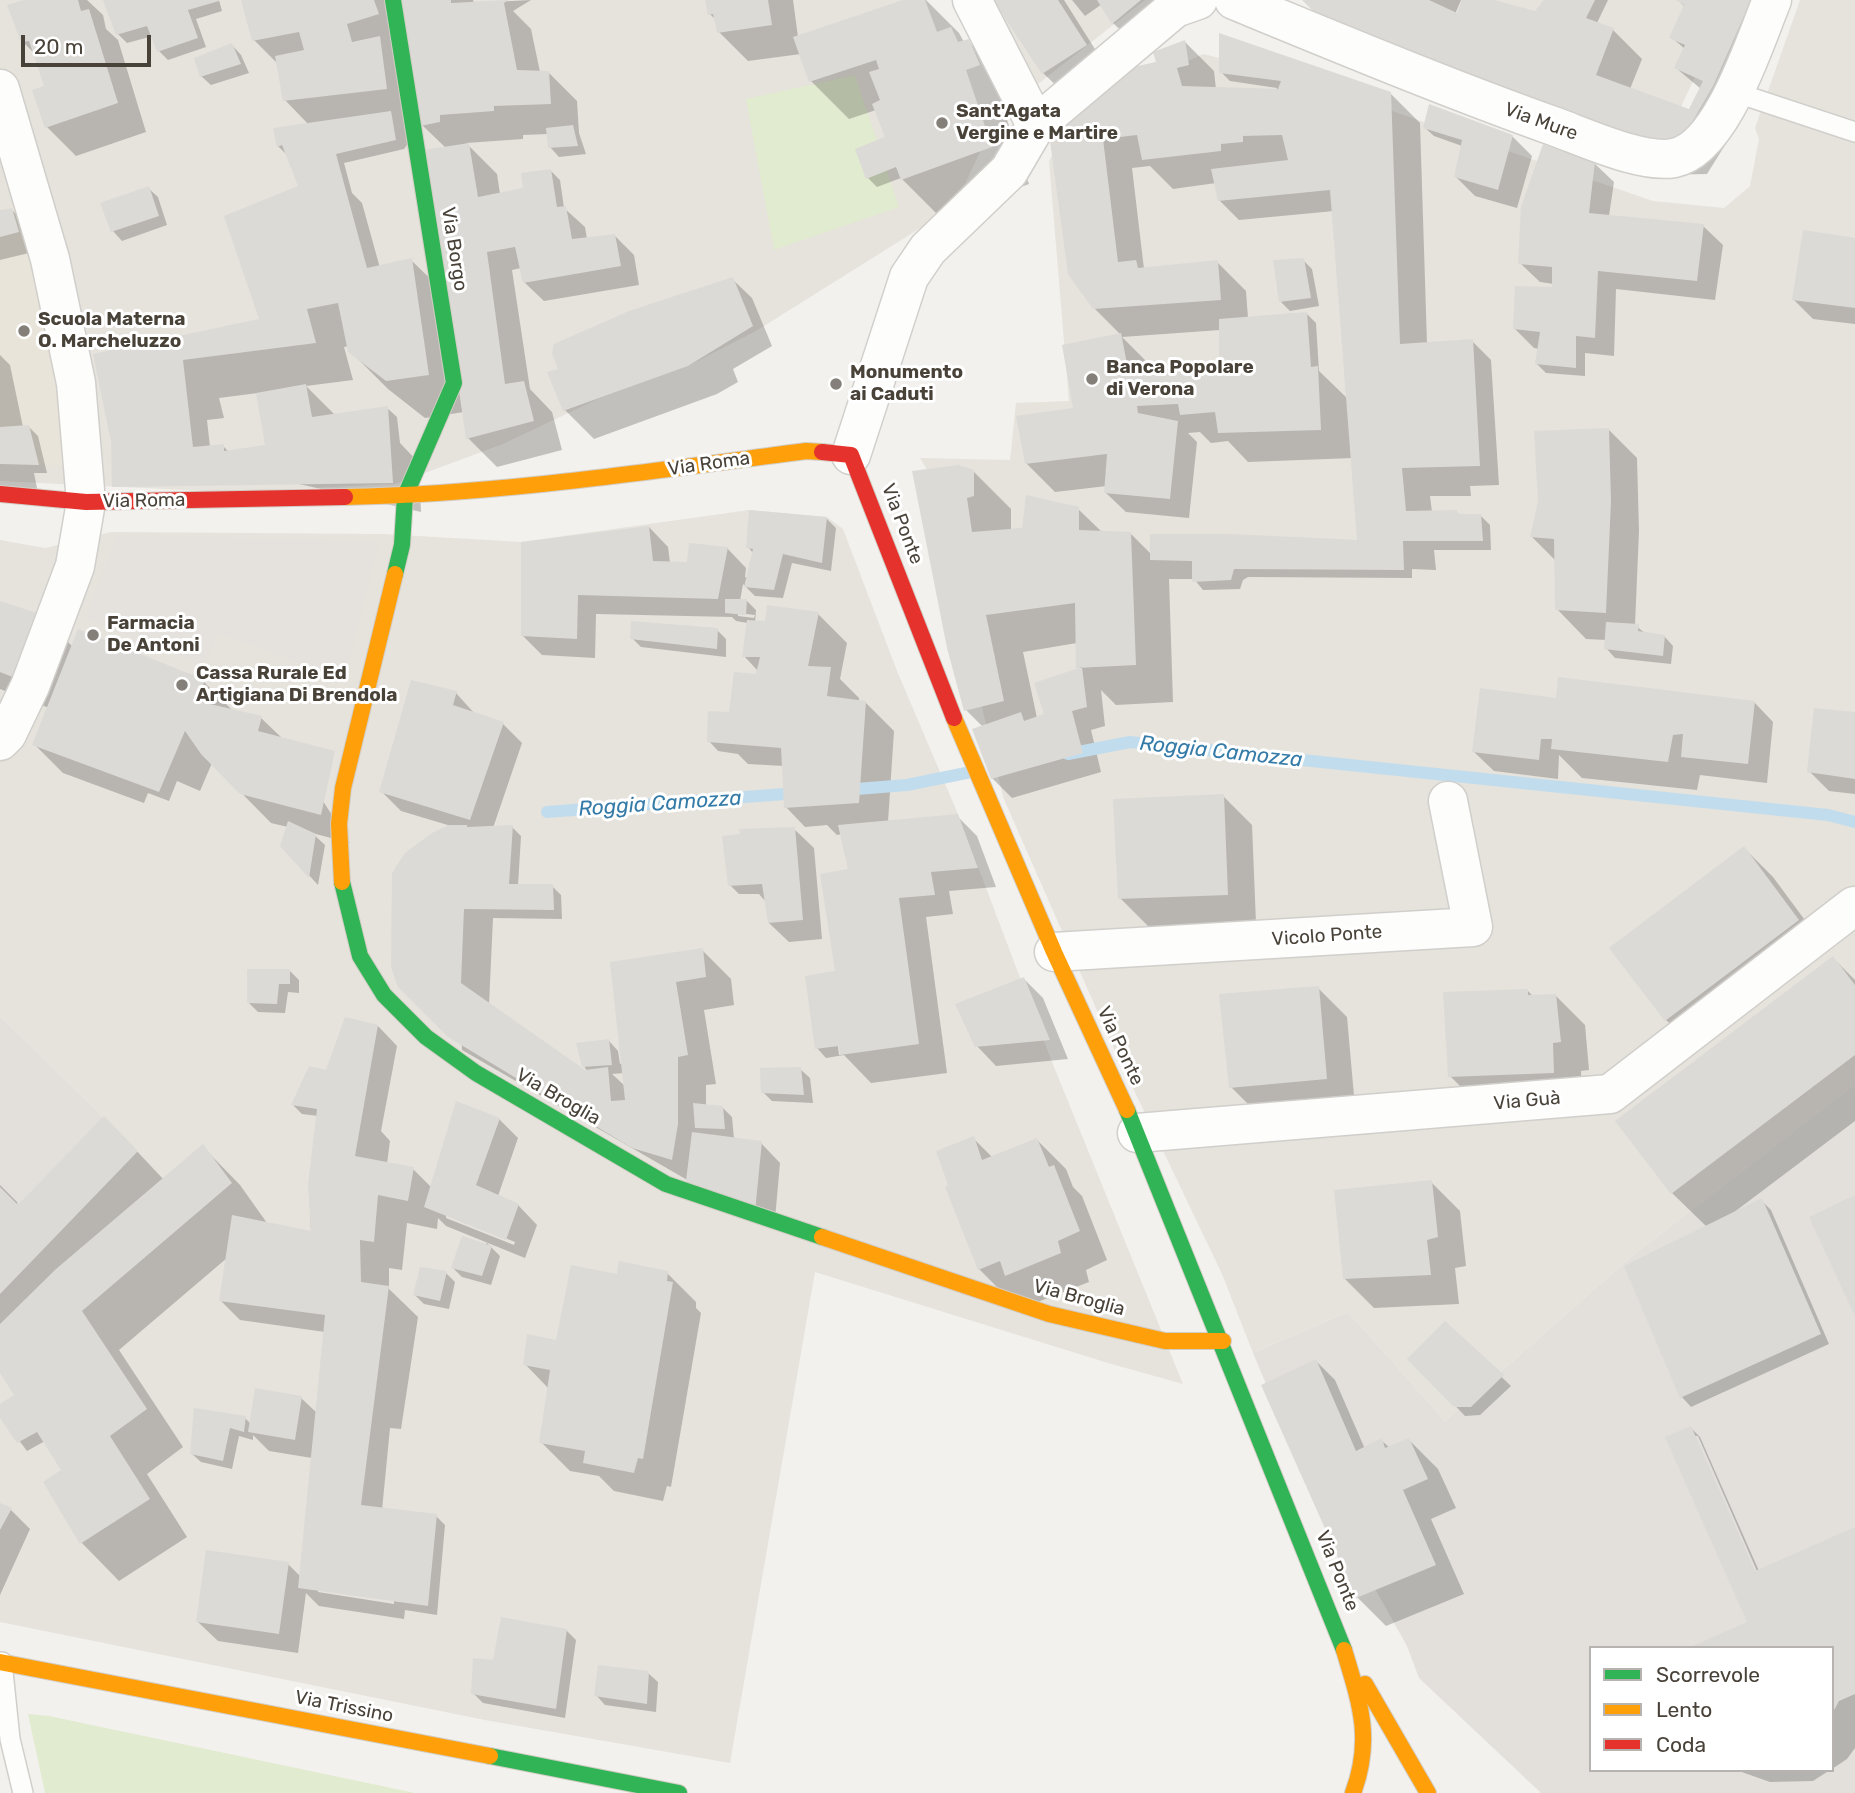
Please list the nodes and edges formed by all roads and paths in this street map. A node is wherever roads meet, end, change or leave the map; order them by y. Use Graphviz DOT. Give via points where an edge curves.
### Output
graph roads {
  1 [pos="393,0"];
  2 [pos="972,0"];
  3 [pos="1234,0"];
  4 [pos="1772,0"];
  5 [pos="1186,4"];
  6 [pos="0,89"];
  7 [pos="1734,92"];
  8 [pos="1036,125"];
  9 [pos="1855,132"];
  10 [pos="851,455"];
  11 [pos="0,494"];
  12 [pos="405,496"];
  13 [pos="86,502"];
  14 [pos="0,741"];
  15 [pos="1448,801"];
  16 [pos="1854,906"];
  17 [pos="1054,953"];
  18 [pos="1137,1133"];
  19 [pos="1223,1341"];
  20 [pos="1347,1655"];
  21 [pos="1,1662"];
  22 [pos="23,1793"];
  23 [pos="679,1793"];
  24 [pos="1353,1793"];
  25 [pos="1428,1793"];
  1 -- 12 [label="street, Via Borgo" via="454,383"];
  2 -- 8 [label="street"];
  3 -- 7 [label="street, Via Mure" via="1445,87 1629,154 1674,158 1703,141"];
  4 -- 7 [label="street, Via Mure"];
  5 -- 8 [label="street"];
  6 -- 13 [label="street" via="50,259 76,383"];
  7 -- 9 [label="lane"];
  8 -- 10 [label="street" via="1009,171 928,249 909,277"];
  10 -- 12 [label="street, Via Roma" via="806,451 554,484"];
  10 -- 17 [label="street, Via Ponte" via="958,729"];
  11 -- 13 [label="street, Via Roma"];
  12 -- 13 [label="street, Via Roma"];
  12 -- 19 [label="street, Via Broglia" via="402,545 343,788 339,824 340,872 360,956 384,995 426,1037 475,1073 666,1184 1049,1314 1165,1341"];
  13 -- 14 [label="street" via="75,566 30,686"];
  15 -- 17 [label="street, Vicolo Ponte" via="1473,927"];
  16 -- 18 [label="street, Via Guà" via="1610,1094"];
  17 -- 18 [label="street, Via Ponte"];
  18 -- 19 [label="street, Via Ponte"];
  19 -- 20 [label="street, Via Ponte"];
  20 -- 24 [label="street, Via Ponte" via="1364,1716 1363,1766"];
  20 -- 25 [label="street, Via Ponte"];
  21 -- 22 [label="lane" via="10,1739"];
  21 -- 23 [label="street, Via Trissino"];
}
